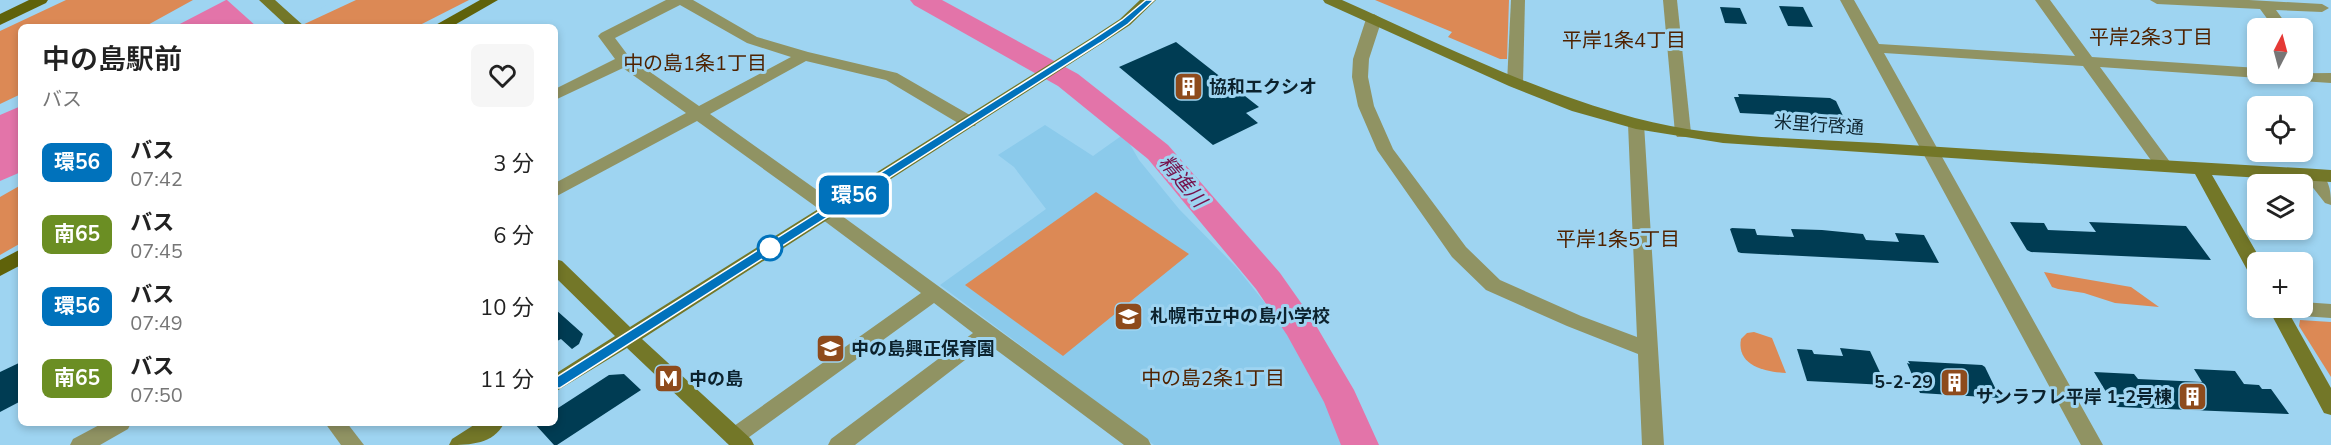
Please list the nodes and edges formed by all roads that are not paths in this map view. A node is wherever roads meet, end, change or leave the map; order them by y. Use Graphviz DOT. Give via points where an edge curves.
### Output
graph roads {
  1 [pos="41,0"];
  2 [pos="266,0"];
  3 [pos="491,0"];
  4 [pos="678,0"];
  5 [pos="682,0"];
  6 [pos="1149,0"];
  7 [pos="1330,0"];
  8 [pos="1518,0"];
  9 [pos="1670,0"];
  10 [pos="1847,0"];
  11 [pos="2042,0"];
  12 [pos="2157,0"];
  13 [pos="2265,6"];
  14 [pos="2322,8"];
  15 [pos="2274,18"];
  16 [pos="1374,19"];
  17 [pos="0,20"];
  18 [pos="294,24"];
  19 [pos="446,24"];
  20 [pos="1873,48"];
  21 [pos="804,56"];
  22 [pos="624,61"];
  23 [pos="2090,64"];
  24 [pos="2247,73"];
  25 [pos="1515,83"];
  26 [pos="558,94"];
  27 [pos="698,114"];
  28 [pos="969,122"];
  29 [pos="1636,124"];
  30 [pos="1683,133"];
  31 [pos="1930,152"];
  32 [pos="2164,166"];
  33 [pos="2200,168"];
  34 [pos="2296,174"];
  35 [pos="2313,175"];
  36 [pos="2313,176"];
  37 [pos="2331,176"];
  38 [pos="558,189"];
  39 [pos="2331,199"];
  40 [pos="828,211"];
  41 [pos="2247,252"];
  42 [pos="18,258"];
  43 [pos="0,269"];
  44 [pos="558,269"];
  45 [pos="935,293"];
  46 [pos="2313,310"];
  47 [pos="2331,311"];
  48 [pos="2283,318"];
  49 [pos="988,332"];
  50 [pos="628,337"];
  51 [pos="1647,349"];
  52 [pos="558,382"];
  53 [pos="2330,403"];
  54 [pos="116,426"];
  55 [pos="337,426"];
  56 [pos="489,426"];
  57 [pos="739,441"];
  58 [pos="81,445"];
  59 [pos="353,445"];
  60 [pos="460,445"];
  61 [pos="839,445"];
  62 [pos="1140,445"];
  63 [pos="1653,445"];
  64 [pos="2092,445"];
  1 -- 17 [label="main road"];
  2 -- 18 [label="street"];
  3 -- 19 [label="main road"];
  4 -- 22 [label="street" via="606,36"];
  5 -- 21 [label="street" via="752,40"];
  6 -- 28 [label="street" via="1125,22"];
  7 -- 16 [label="street, 米里行啓通"];
  8 -- 25 [label="street"];
  9 -- 30 [label="street"];
  10 -- 20 [label="street"];
  11 -- 23 [label="street"];
  12 -- 13 [label="street"];
  13 -- 14 [label="street"];
  13 -- 15 [label="street"];
  16 -- 25 [label="street, 米里行啓通"];
  16 -- 51 [label="street" via="1361,59 1366,106 1386,150 1460,252 1493,285"];
  20 -- 23 [label="street"];
  20 -- 31 [label="street"];
  21 -- 27 [label="street"];
  21 -- 28 [label="street" via="891,76"];
  22 -- 26 [label="street"];
  22 -- 27 [label="street"];
  23 -- 24 [label="street"];
  23 -- 32 [label="street"];
  25 -- 29 [label="street, 米里行啓通"];
  27 -- 38 [label="street"];
  27 -- 40 [label="street"];
  28 -- 40 [label="street"];
  29 -- 30 [label="street, 米里行啓通"];
  29 -- 51 [label="street"];
  30 -- 31 [label="street, 米里行啓通"];
  31 -- 32 [label="street, 米里行啓通"];
  31 -- 64 [label="street"];
  32 -- 33 [label="street, 米里行啓通"];
  33 -- 34 [label="street, 米里行啓通"];
  33 -- 41 [label="street"];
  35 -- 37 [label="street, 米里行啓通"];
  36 -- 39 [label="street"];
  40 -- 45 [label="street"];
  40 -- 50 [label="street"];
  42 -- 43 [label="main road"];
  44 -- 50 [label="street"];
  45 -- 49 [label="street"];
  45 -- 57 [label="street"];
  46 -- 47 [label="street"];
  48 -- 53 [label="street"];
  49 -- 61 [label="street"];
  49 -- 62 [label="street"];
  50 -- 52 [label="street"];
  50 -- 57 [label="street"];
  51 -- 63 [label="street"];
  54 -- 58 [label="street"];
  55 -- 59 [label="street"];
  56 -- 60 [label="street"];
}
